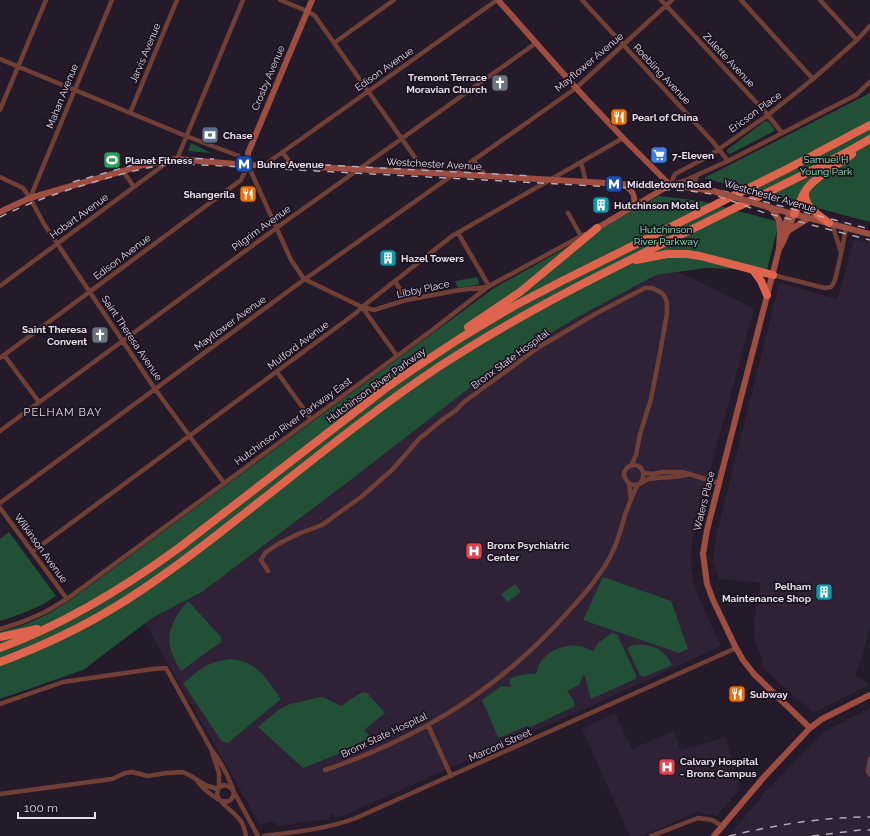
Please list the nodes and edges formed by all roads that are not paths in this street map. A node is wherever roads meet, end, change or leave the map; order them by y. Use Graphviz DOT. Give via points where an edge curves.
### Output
graph roads {
  1 [pos="46,0"];
  2 [pos="112,0"];
  3 [pos="178,0"];
  4 [pos="243,0"];
  5 [pos="280,0"];
  6 [pos="312,0"];
  7 [pos="394,0"];
  8 [pos="497,0"];
  9 [pos="582,0"];
  10 [pos="661,0"];
  11 [pos="672,0"];
  12 [pos="740,0"];
  13 [pos="820,0"];
  14 [pos="666,6"];
  15 [pos="307,11"];
  16 [pos="870,26"];
  17 [pos="857,40"];
  18 [pos="334,43"];
  19 [pos="536,43"];
  20 [pos="623,45"];
  21 [pos="0,59"];
  22 [pos="18,67"];
  23 [pos="813,79"];
  24 [pos="870,82"];
  25 [pos="576,88"];
  26 [pos="74,90"];
  27 [pos="368,91"];
  28 [pos="0,110"];
  29 [pos="130,113"];
  30 [pos="768,115"];
  31 [pos="870,125"];
  32 [pos="782,133"];
  33 [pos="186,136"];
  34 [pos="623,138"];
  35 [pos="402,139"];
  36 [pos="870,140"];
  37 [pos="719,150"];
  38 [pos="282,152"];
  39 [pos="176,159"];
  40 [pos="473,160"];
  41 [pos="170,161"];
  42 [pos="728,161"];
  43 [pos="581,162"];
  44 [pos="248,165"];
  45 [pos="263,166"];
  46 [pos="293,166"];
  47 [pos="122,170"];
  48 [pos="357,170"];
  49 [pos="426,173"];
  50 [pos="454,174"];
  51 [pos="697,175"];
  52 [pos="486,176"];
  53 [pos="0,177"];
  54 [pos="551,180"];
  55 [pos="586,182"];
  56 [pos="671,183"];
  57 [pos="623,184"];
  58 [pos="134,187"];
  59 [pos="693,188"];
  60 [pos="805,192"];
  61 [pos="30,198"];
  62 [pos="632,208"];
  63 [pos="771,208"];
  64 [pos="0,212"];
  65 [pos="568,213"];
  66 [pos="792,214"];
  67 [pos="809,218"];
  68 [pos="830,224"];
  69 [pos="277,227"];
  70 [pos="597,228"];
  71 [pos="846,228"];
  72 [pos="788,231"];
  73 [pos="458,233"];
  74 [pos="780,234"];
  75 [pos="870,234"];
  76 [pos="581,236"];
  77 [pos="57,244"];
  78 [pos="780,249"];
  79 [pos="841,254"];
  80 [pos="629,261"];
  81 [pos="753,270"];
  82 [pos="773,275"];
  83 [pos="304,279"];
  84 [pos="395,282"];
  85 [pos="0,286"];
  86 [pos="489,286"];
  87 [pos="90,292"];
  88 [pos="767,295"];
  89 [pos="406,300"];
  90 [pos="362,307"];
  91 [pos="123,341"];
  92 [pos="397,356"];
  93 [pos="2,357"];
  94 [pos="430,358"];
  95 [pos="277,372"];
  96 [pos="155,389"];
  97 [pos="39,402"];
  98 [pos="312,419"];
  99 [pos="0,431"];
  100 [pos="190,436"];
  101 [pos="636,455"];
  102 [pos="631,466"];
  103 [pos="640,467"];
  104 [pos="644,472"];
  105 [pos="690,474"];
  106 [pos="224,483"];
  107 [pos="629,483"];
  108 [pos="639,483"];
  109 [pos="719,483"];
  110 [pos="631,499"];
  111 [pos="0,503"];
  112 [pos="0,508"];
  113 [pos="32,552"];
  114 [pos="268,571"];
  115 [pos="67,599"];
  116 [pos="55,625"];
  117 [pos="0,629"];
  118 [pos="0,637"];
  119 [pos="0,648"];
  120 [pos="736,648"];
  121 [pos="0,662"];
  122 [pos="870,695"];
  123 [pos="0,704"];
  124 [pos="428,725"];
  125 [pos="810,728"];
  126 [pos="211,749"];
  127 [pos="870,759"];
  128 [pos="325,770"];
  129 [pos="870,774"];
  130 [pos="451,776"];
  131 [pos="196,779"];
  132 [pos="219,788"];
  133 [pos="233,791"];
  134 [pos="0,794"];
  135 [pos="220,800"];
  136 [pos="722,826"];
  137 [pos="246,836"];
  138 [pos="258,836"];
  139 [pos="264,836"];
  140 [pos="650,836"];
  141 [pos="714,836"];
  1 -- 22 [label="street"];
  2 -- 26 [label="street, Mahan Avenue"];
  3 -- 29 [label="street, Jarvis Avenue"];
  4 -- 33 [label="street"];
  5 -- 15 [label="street"];
  6 -- 15 [label="main road, Crosby Avenue"];
  7 -- 18 [label="street"];
  8 -- 19 [label="main road"];
  8 -- 27 [label="street, Edison Avenue"];
  9 -- 20 [label="street, Roebling Avenue"];
  10 -- 14 [label="street, Zulette Avenue"];
  11 -- 14 [label="street, Mayflower Avenue"];
  12 -- 23 [label="street"];
  13 -- 17 [label="street"];
  14 -- 20 [label="street, Mayflower Avenue"];
  14 -- 30 [label="street, Zulette Avenue"];
  15 -- 18 [label="street" via="315,16"];
  15 -- 44 [label="main road, Crosby Avenue" via="248,153"];
  16 -- 17 [label="street, Ericson Place"];
  17 -- 23 [label="street, Ericson Place"];
  18 -- 27 [label="street"];
  19 -- 25 [label="main road"];
  19 -- 35 [label="street, Pilgrim Avenue"];
  20 -- 25 [label="street, Mayflower Avenue"];
  20 -- 37 [label="street, Roebling Avenue"];
  21 -- 22 [label="street"];
  22 -- 26 [label="street"];
  22 -- 28 [label="street"];
  23 -- 30 [label="street, Ericson Place"];
  24 -- 32 [label="street" via="856,94"];
  25 -- 34 [label="main road"];
  25 -- 40 [label="street, Mayflower Avenue"];
  26 -- 29 [label="street"];
  26 -- 61 [label="street, Mahan Avenue"];
  27 -- 35 [label="street"];
  27 -- 38 [label="street, Edison Avenue"];
  29 -- 33 [label="street"];
  30 -- 32 [label="street, Zulette Avenue"];
  30 -- 37 [label="street, Ericson Place"];
  31 -- 94 [label="highway, Hutchinson River Parkway" via="788,169 554,285"];
  32 -- 42 [label="street"];
  33 -- 39 [label="street"];
  33 -- 44 [label="street" via="239,156"];
  34 -- 43 [label="street, Mulford Avenue"];
  34 -- 56 [label="main road"];
  35 -- 48 [label="street, Pilgrim Avenue"];
  35 -- 49 [label="street"];
  36 -- 60 [label="highway" via="813,182"];
  36 -- 80 [label="highway"];
  37 -- 42 [label="street, Roebling Avenue"];
  37 -- 56 [label="street, Ericson Place" via="675,174"];
  38 -- 45 [label="street, Edison Avenue"];
  38 -- 46 [label="street"];
  39 -- 41 [label="main road, Westchester Avenue"];
  39 -- 44 [label="main road, Westchester Avenue"];
  40 -- 50 [label="street, Mayflower Avenue"];
  40 -- 52 [label="street"];
  41 -- 47 [label="main road, Westchester Avenue"];
  41 -- 58 [label="street, Hobart Avenue"];
  42 -- 51 [label="street"];
  43 -- 54 [label="street, Mulford Avenue"];
  43 -- 55 [label="street"];
  44 -- 45 [label="main road, Westchester Avenue"];
  44 -- 69 [label="street"];
  44 -- 87 [label="street, Edison Avenue" via="242,180"];
  45 -- 46 [label="main road, Westchester Avenue"];
  46 -- 48 [label="main road, Westchester Avenue"];
  47 -- 58 [label="street"];
  47 -- 61 [label="main road, Westchester Avenue"];
  48 -- 49 [label="main road, Westchester Avenue"];
  48 -- 69 [label="street, Pilgrim Avenue"];
  49 -- 50 [label="main road, Westchester Avenue"];
  50 -- 52 [label="main road, Westchester Avenue"];
  50 -- 83 [label="street, Mayflower Avenue"];
  51 -- 56 [label="street"];
  51 -- 59 [label="street"];
  52 -- 54 [label="main road, Westchester Avenue"];
  53 -- 61 [label="street, Saint Theresa Avenue" via="23,188"];
  54 -- 55 [label="main road, Westchester Avenue"];
  54 -- 73 [label="street, Mulford Avenue"];
  55 -- 57 [label="main road, Westchester Avenue"];
  56 -- 57 [label="main road, Westchester Avenue"];
  56 -- 59 [label="main road, Westchester Avenue"];
  56 -- 62 [label="main road"];
  57 -- 62 [label="main road" via="635,198"];
  58 -- 77 [label="street, Hobart Avenue"];
  59 -- 63 [label="main road, Westchester Avenue, bridge" via="713,191"];
  60 -- 66 [label="highway"];
  60 -- 68 [label="highway" via="805,198 814,212"];
  61 -- 64 [label="main road, Westchester Avenue"];
  61 -- 77 [label="street, Saint Theresa Avenue"];
  62 -- 70 [label="main road"];
  63 -- 66 [label="main road, Westchester Avenue"];
  63 -- 74 [label="main road" via="780,220"];
  65 -- 76 [label="street"];
  66 -- 67 [label="main road, Westchester Avenue"];
  66 -- 72 [label="main road, Waters Place"];
  66 -- 74 [label="main road, Waters Place"];
  67 -- 68 [label="main road, Westchester Avenue"];
  67 -- 72 [label="main road"];
  68 -- 71 [label="main road, Westchester Avenue"];
  68 -- 79 [label="street"];
  69 -- 83 [label="street" via="291,260"];
  69 -- 91 [label="street, Pilgrim Avenue"];
  70 -- 76 [label="street, Hutchinson River Parkway East"];
  70 -- 94 [label="highway" via="520,292 465,329"];
  71 -- 75 [label="main road, Westchester Avenue"];
  71 -- 79 [label="street"];
  72 -- 78 [label="main road, Waters Place"];
  73 -- 84 [label="street, Mulford Avenue"];
  73 -- 86 [label="street"];
  74 -- 78 [label="main road, Waters Place"];
  76 -- 86 [label="street, Hutchinson River Parkway East"];
  77 -- 85 [label="street, Hobart Avenue"];
  77 -- 87 [label="street, Saint Theresa Avenue"];
  78 -- 82 [label="main road, Waters Place"];
  79 -- 82 [label="street" via="835,280 831,286 825,288"];
  80 -- 81 [label="highway" via="667,254 683,254"];
  80 -- 121 [label="highway" via="506,325 420,380 128,599 62,635"];
  81 -- 82 [label="highway"];
  81 -- 88 [label="highway"];
  82 -- 88 [label="main road, Waters Place"];
  83 -- 90 [label="street"];
  83 -- 96 [label="street, Mayflower Avenue"];
  84 -- 89 [label="street"];
  84 -- 90 [label="street, Mulford Avenue"];
  86 -- 89 [label="street, Libby Place"];
  86 -- 92 [label="street, Hutchinson River Parkway East"];
  87 -- 91 [label="street, Saint Theresa Avenue"];
  87 -- 93 [label="street, Edison Avenue"];
  88 -- 109 [label="main road, Waters Place"];
  89 -- 90 [label="street, Libby Place" via="374,310"];
  90 -- 92 [label="street"];
  90 -- 95 [label="street, Mulford Avenue"];
  91 -- 96 [label="street, Saint Theresa Avenue"];
  91 -- 97 [label="street, Pilgrim Avenue"];
  92 -- 98 [label="street, Hutchinson River Parkway East"];
  93 -- 97 [label="street"];
  94 -- 116 [label="highway, Hutchinson River Parkway" via="368,402 138,578"];
  95 -- 98 [label="street"];
  95 -- 100 [label="street, Mulford Avenue"];
  96 -- 100 [label="street, Saint Theresa Avenue"];
  96 -- 111 [label="street, Mayflower Avenue"];
  97 -- 99 [label="street, Pilgrim Avenue"];
  98 -- 106 [label="street, Hutchinson River Parkway East"];
  100 -- 106 [label="street, Saint Theresa Avenue"];
  100 -- 113 [label="street, Mulford Avenue"];
  101 -- 102 [label="street, Bronx State Hospital"];
  101 -- 103 [label="street, Bronx State Hospital"];
  101 -- 114 [label="street, Bronx State Hospital" via="651,399 667,313 665,297 652,288 645,288 624,298 550,340 464,402 419,439 392,470 361,497 322,524 278,544 265,553 261,560"];
  102 -- 103 [label="street"];
  102 -- 107 [label="street" via="624,474"];
  103 -- 104 [label="street"];
  104 -- 105 [label="street"];
  104 -- 108 [label="street" via="644,478"];
  105 -- 108 [label="street" via="647,479"];
  105 -- 109 [label="street"];
  106 -- 115 [label="street, Hutchinson River Parkway East"];
  107 -- 108 [label="street"];
  107 -- 110 [label="street, Bronx State Hospital"];
  108 -- 110 [label="street, Bronx State Hospital"];
  109 -- 120 [label="main road, Waters Place" via="703,554 710,592"];
  110 -- 124 [label="street, Bronx State Hospital" via="611,556 578,602 541,640 500,676"];
  112 -- 113 [label="street, Wilkinson Avenue"];
  113 -- 115 [label="street, Wilkinson Avenue"];
  115 -- 117 [label="street, Hutchinson River Parkway East" via="45,612"];
  116 -- 118 [label="highway"];
  116 -- 119 [label="highway, Hutchinson River Parkway"];
  120 -- 125 [label="main road, Waters Place" via="754,674"];
  120 -- 130 [label="street, Marconi Street"];
  122 -- 125 [label="main road" via="822,719"];
  123 -- 126 [label="street" via="66,681 165,668"];
  124 -- 128 [label="street, Bronx State Hospital" via="377,750"];
  124 -- 130 [label="street"];
  125 -- 136 [label="main road"];
  126 -- 132 [label="street" via="220,773"];
  126 -- 133 [label="street" via="230,780"];
  127 -- 129 [label="street"];
  130 -- 139 [label="street, Marconi Street" via="348,821"];
  131 -- 132 [label="street"];
  131 -- 134 [label="street" via="183,772 148,776 132,772 112,779"];
  131 -- 135 [label="street" via="202,788"];
  132 -- 133 [label="street" via="225,785"];
  132 -- 135 [label="street" via="217,795"];
  133 -- 135 [label="street" via="229,801"];
  133 -- 138 [label="street"];
  135 -- 137 [label="street" via="242,823"];
  136 -- 140 [label="street" via="712,820 698,818"];
  136 -- 141 [label="main road"];
}
